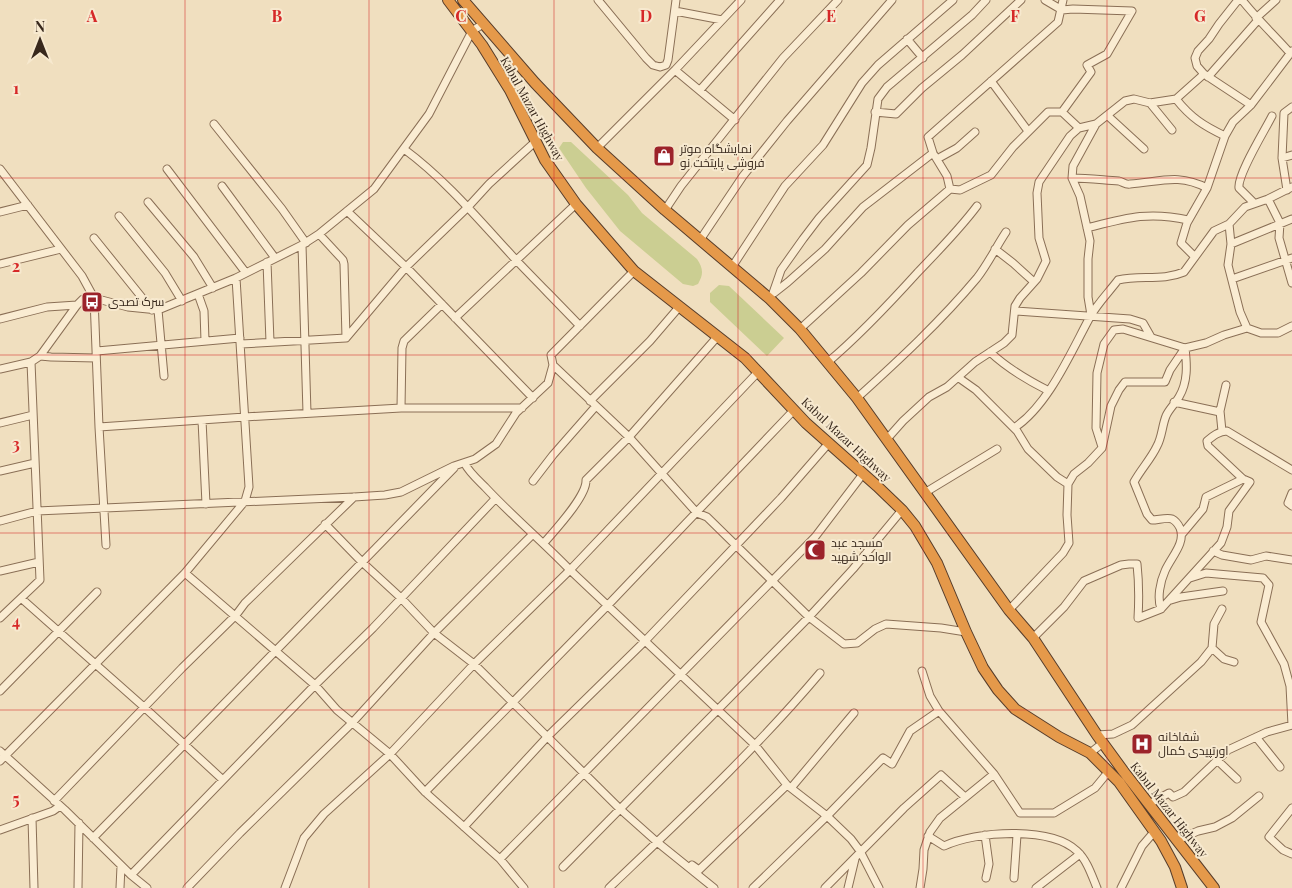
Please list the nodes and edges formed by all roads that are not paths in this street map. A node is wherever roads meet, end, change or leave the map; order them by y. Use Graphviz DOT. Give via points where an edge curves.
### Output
graph roads {
  1 [pos="448,0"];
  2 [pos="463,0"];
  3 [pos="598,0"];
  4 [pos="676,0"];
  5 [pos="741,0"];
  6 [pos="780,0"];
  7 [pos="838,0"];
  8 [pos="952,0"];
  9 [pos="986,0"];
  10 [pos="1021,0"];
  11 [pos="1045,0"];
  12 [pos="1063,0"];
  13 [pos="1238,0"];
  14 [pos="1242,0"];
  15 [pos="1276,0"];
  16 [pos="888,1"];
  17 [pos="1062,10"];
  18 [pos="675,11"];
  19 [pos="1257,19"];
  20 [pos="722,20"];
  21 [pos="483,24"];
  22 [pos="472,31"];
  23 [pos="907,39"];
  24 [pos="1291,52"];
  25 [pos="923,58"];
  26 [pos="660,68"];
  27 [pos="675,70"];
  28 [pos="1206,75"];
  29 [pos="666,80"];
  30 [pos="991,81"];
  31 [pos="700,90"];
  32 [pos="1176,99"];
  33 [pos="1150,103"];
  34 [pos="1251,105"];
  35 [pos="1292,107"];
  36 [pos="875,112"];
  37 [pos="1062,112"];
  38 [pos="1108,116"];
  39 [pos="1272,116"];
  40 [pos="735,120"];
  41 [pos="214,124"];
  42 [pos="1096,124"];
  43 [pos="1079,128"];
  44 [pos="1172,130"];
  45 [pos="1028,131"];
  46 [pos="975,132"];
  47 [pos="1225,136"];
  48 [pos="536,141"];
  49 [pos="597,148"];
  50 [pos="404,149"];
  51 [pos="1144,149"];
  52 [pos="1292,155"];
  53 [pos="935,156"];
  54 [pos="1282,158"];
  55 [pos="0,169"];
  56 [pos="167,169"];
  57 [pos="1072,178"];
  58 [pos="222,186"];
  59 [pos="1207,188"];
  60 [pos="950,189"];
  61 [pos="1289,189"];
  62 [pos="1268,199"];
  63 [pos="148,202"];
  64 [pos="1254,203"];
  65 [pos="576,204"];
  66 [pos="28,205"];
  67 [pos="977,206"];
  68 [pos="468,207"];
  69 [pos="665,210"];
  70 [pos="347,211"];
  71 [pos="0,212"];
  72 [pos="120,216"];
  73 [pos="1292,219"];
  74 [pos="1188,220"];
  75 [pos="1280,223"];
  76 [pos="1229,224"];
  77 [pos="1087,228"];
  78 [pos="1006,232"];
  79 [pos="319,234"];
  80 [pos="94,238"];
  81 [pos="700,240"];
  82 [pos="304,244"];
  83 [pos="1230,244"];
  84 [pos="61,249"];
  85 [pos="995,249"];
  86 [pos="1194,256"];
  87 [pos="275,258"];
  88 [pos="516,260"];
  89 [pos="1288,260"];
  90 [pos="267,262"];
  91 [pos="0,264"];
  92 [pos="406,267"];
  93 [pos="732,267"];
  94 [pos="634,271"];
  95 [pos="246,272"];
  96 [pos="236,278"];
  97 [pos="1232,280"];
  98 [pos="1034,282"];
  99 [pos="1292,283"];
  100 [pos="213,288"];
  101 [pos="198,294"];
  102 [pos="771,296"];
  103 [pos="94,298"];
  104 [pos="182,301"];
  105 [pos="442,304"];
  106 [pos="77,305"];
  107 [pos="680,306"];
  108 [pos="155,310"];
  109 [pos="1014,311"];
  110 [pos="1091,315"];
  111 [pos="0,318"];
  112 [pos="455,318"];
  113 [pos="580,326"];
  114 [pos="1292,326"];
  115 [pos="1247,328"];
  116 [pos="800,329"];
  117 [pos="718,336"];
  118 [pos="1151,337"];
  119 [pos="346,338"];
  120 [pos="305,340"];
  121 [pos="205,341"];
  122 [pos="240,341"];
  123 [pos="270,342"];
  124 [pos="162,345"];
  125 [pos="1185,348"];
  126 [pos="990,352"];
  127 [pos="96,355"];
  128 [pos="40,356"];
  129 [pos="31,362"];
  130 [pos="828,362"];
  131 [pos="553,365"];
  132 [pos="0,369"];
  133 [pos="758,371"];
  134 [pos="164,376"];
  135 [pos="959,378"];
  136 [pos="1226,385"];
  137 [pos="1049,391"];
  138 [pos="533,398"];
  139 [pos="857,398"];
  140 [pos="1174,402"];
  141 [pos="593,404"];
  142 [pos="401,408"];
  143 [pos="522,408"];
  144 [pos="794,410"];
  145 [pos="1220,412"];
  146 [pos="307,413"];
  147 [pos="33,415"];
  148 [pos="245,416"];
  149 [pos="202,420"];
  150 [pos="0,423"];
  151 [pos="99,427"];
  152 [pos="1014,428"];
  153 [pos="1222,431"];
  154 [pos="629,437"];
  155 [pos="887,439"];
  156 [pos="828,444"];
  157 [pos="1102,448"];
  158 [pos="997,449"];
  159 [pos="35,463"];
  160 [pos="465,464"];
  161 [pos="454,466"];
  162 [pos="1292,470"];
  163 [pos="0,471"];
  164 [pos="662,473"];
  165 [pos="863,474"];
  166 [pos="1243,479"];
  167 [pos="533,481"];
  168 [pos="1068,484"];
  169 [pos="926,492"];
  170 [pos="1292,493"];
  171 [pos="354,497"];
  172 [pos="495,499"];
  173 [pos="245,501"];
  174 [pos="206,504"];
  175 [pos="1292,506"];
  176 [pos="104,508"];
  177 [pos="902,510"];
  178 [pos="37,512"];
  179 [pos="697,512"];
  180 [pos="0,521"];
  181 [pos="325,524"];
  182 [pos="1182,534"];
  183 [pos="532,535"];
  184 [pos="544,543"];
  185 [pos="106,545"];
  186 [pos="735,546"];
  187 [pos="1213,551"];
  188 [pos="1292,560"];
  189 [pos="39,562"];
  190 [pos="362,562"];
  191 [pos="570,570"];
  192 [pos="0,571"];
  193 [pos="185,573"];
  194 [pos="1190,578"];
  195 [pos="772,581"];
  196 [pos="1223,591"];
  197 [pos="97,592"];
  198 [pos="401,598"];
  199 [pos="22,599"];
  200 [pos="1169,601"];
  201 [pos="608,605"];
  202 [pos="1161,609"];
  203 [pos="1222,609"];
  204 [pos="1009,610"];
  205 [pos="236,615"];
  206 [pos="809,617"];
  207 [pos="0,618"];
  208 [pos="59,630"];
  209 [pos="966,632"];
  210 [pos="434,633"];
  211 [pos="1033,638"];
  212 [pos="645,641"];
  213 [pos="1212,648"];
  214 [pos="276,652"];
  215 [pos="1234,662"];
  216 [pos="96,664"];
  217 [pos="474,664"];
  218 [pos="922,670"];
  219 [pos="820,673"];
  220 [pos="680,675"];
  221 [pos="315,685"];
  222 [pos="0,691"];
  223 [pos="511,702"];
  224 [pos="145,708"];
  225 [pos="716,710"];
  226 [pos="939,711"];
  227 [pos="854,713"];
  228 [pos="352,723"];
  229 [pos="1292,725"];
  230 [pos="548,736"];
  231 [pos="1256,738"];
  232 [pos="1100,739"];
  233 [pos="185,745"];
  234 [pos="754,745"];
  235 [pos="1090,753"];
  236 [pos="390,754"];
  237 [pos="2,756"];
  238 [pos="1218,760"];
  239 [pos="1280,767"];
  240 [pos="1109,771"];
  241 [pos="584,772"];
  242 [pos="994,774"];
  243 [pos="1237,779"];
  244 [pos="223,780"];
  245 [pos="789,786"];
  246 [pos="425,792"];
  247 [pos="1259,796"];
  248 [pos="966,797"];
  249 [pos="57,804"];
  250 [pos="1149,804"];
  251 [pos="1292,808"];
  252 [pos="620,809"];
  253 [pos="827,816"];
  254 [pos="32,818"];
  255 [pos="79,824"];
  256 [pos="464,827"];
  257 [pos="0,830"];
  258 [pos="1154,832"];
  259 [pos="985,834"];
  260 [pos="1018,834"];
  261 [pos="928,836"];
  262 [pos="93,838"];
  263 [pos="1178,840"];
  264 [pos="657,842"];
  265 [pos="860,852"];
  266 [pos="1080,854"];
  267 [pos="1292,854"];
  268 [pos="855,858"];
  269 [pos="500,859"];
  270 [pos="678,860"];
  271 [pos="121,866"];
  272 [pos="563,867"];
  273 [pos="131,875"];
  274 [pos="986,878"];
  275 [pos="1014,878"];
  276 [pos="34,888"];
  277 [pos="78,888"];
  278 [pos="120,888"];
  279 [pos="147,888"];
  280 [pos="187,888"];
  281 [pos="285,888"];
  282 [pos="524,888"];
  283 [pos="609,888"];
  284 [pos="714,888"];
  285 [pos="753,888"];
  286 [pos="825,888"];
  287 [pos="848,888"];
  288 [pos="879,888"];
  289 [pos="920,888"];
  290 [pos="1036,888"];
  291 [pos="1097,888"];
  292 [pos="1121,888"];
  293 [pos="1182,888"];
  294 [pos="1214,888"];
  1 -- 22 [label="highway, Kabul Mazar Highway"];
  2 -- 21 [label="highway, Kabul Mazar Highway"];
  3 -- 26 [label="street" via="646,58"];
  4 -- 18 [label="street"];
  5 -- 20 [label="street"];
  6 -- 31 [label="street"];
  7 -- 40 [label="street" via="783,58"];
  8 -- 23 [label="street"];
  9 -- 25 [label="street"];
  10 -- 36 [label="street" via="896,114"];
  11 -- 17 [label="street"];
  12 -- 17 [label="street"];
  13 -- 28 [label="street" via="1195,58 1197,66"];
  14 -- 19 [label="street"];
  15 -- 19 [label="street"];
  16 -- 81 [label="street" via="743,176"];
  17 -- 30 [label="street" via="1058,22"];
  17 -- 37 [label="street" via="1132,10 1107,54 1087,65 1091,72"];
  18 -- 20 [label="street"];
  18 -- 26 [label="street" via="668,60"];
  19 -- 24 [label="street"];
  19 -- 28 [label="street"];
  20 -- 27 [label="street"];
  21 -- 22 [label="street"];
  21 -- 49 [label="highway, Kabul Mazar Highway"];
  22 -- 48 [label="highway, Kabul Mazar Highway" via="510,90"];
  22 -- 50 [label="street" via="429,114"];
  23 -- 25 [label="street"];
  23 -- 93 [label="street" via="862,83 823,145 785,186"];
  24 -- 34 [label="street"];
  25 -- 36 [label="street" via="887,87 878,99"];
  26 -- 29 [label="street"];
  27 -- 29 [label="street"];
  27 -- 31 [label="street"];
  28 -- 32 [label="street"];
  28 -- 34 [label="street"];
  29 -- 49 [label="street"];
  30 -- 45 [label="street"];
  30 -- 53 [label="street" via="928,137"];
  31 -- 40 [label="street"];
  32 -- 33 [label="street"];
  32 -- 47 [label="street" via="1192,118"];
  33 -- 38 [label="street" via="1134,99 1125,101"];
  33 -- 44 [label="street"];
  34 -- 47 [label="street" via="1233,122"];
  35 -- 54 [label="street" via="1284,113"];
  36 -- 102 [label="street" via="866,165 803,239 781,270"];
  37 -- 43 [label="street"];
  37 -- 45 [label="street" via="1048,112"];
  38 -- 42 [label="street"];
  38 -- 51 [label="street"];
  39 -- 64 [label="street" via="1239,183 1239,188"];
  40 -- 69 [label="street"];
  41 -- 82 [label="street" via="282,208"];
  42 -- 43 [label="street"];
  42 -- 57 [label="street" via="1073,166"];
  43 -- 98 [label="street" via="1039,182 1039,238 1046,261"];
  45 -- 60 [label="street" via="991,176 960,190"];
  46 -- 53 [label="street" via="958,148"];
  47 -- 59 [label="street"];
  48 -- 65 [label="highway, Kabul Mazar Highway" via="545,160"];
  48 -- 68 [label="street"];
  49 -- 69 [label="highway, Kabul Mazar Highway"];
  50 -- 68 [label="street"];
  50 -- 70 [label="street" via="374,189"];
  52 -- 54 [label="street"];
  53 -- 60 [label="street" via="947,176"];
  53 -- 102 [label="street" via="862,207 825,249"];
  54 -- 61 [label="street"];
  55 -- 66 [label="street"];
  56 -- 95 [label="street"];
  57 -- 59 [label="street" via="1130,184 1176,179 1196,182"];
  57 -- 77 [label="street"];
  58 -- 87 [label="street"];
  59 -- 74 [label="street"];
  60 -- 116 [label="street"];
  61 -- 62 [label="street"];
  62 -- 64 [label="street"];
  62 -- 75 [label="street"];
  63 -- 100 [label="street" via="194,257"];
  64 -- 76 [label="street" via="1245,207"];
  65 -- 88 [label="street"];
  65 -- 94 [label="highway, Kabul Mazar Highway"];
  66 -- 71 [label="street"];
  66 -- 84 [label="street"];
  67 -- 130 [label="street" via="956,233"];
  68 -- 88 [label="street"];
  68 -- 92 [label="street"];
  69 -- 81 [label="highway, Kabul Mazar Highway"];
  70 -- 79 [label="street"];
  70 -- 92 [label="street"];
  72 -- 104 [label="street" via="165,273"];
  73 -- 75 [label="street"];
  74 -- 77 [label="street" via="1157,215 1131,216"];
  74 -- 86 [label="street" via="1181,242"];
  75 -- 83 [label="street"];
  75 -- 89 [label="street" via="1279,238"];
  76 -- 83 [label="street"];
  76 -- 86 [label="street" via="1214,230"];
  77 -- 110 [label="street"];
  78 -- 85 [label="street"];
  79 -- 82 [label="street"];
  79 -- 119 [label="street" via="343,260"];
  80 -- 108 [label="street"];
  81 -- 93 [label="highway, Kabul Mazar Highway"];
  82 -- 87 [label="street"];
  82 -- 120 [label="street"];
  83 -- 97 [label="street" via="1228,265"];
  84 -- 91 [label="street"];
  84 -- 103 [label="street"];
  85 -- 98 [label="street"];
  85 -- 139 [label="street" via="978,276 948,310"];
  86 -- 110 [label="street" via="1184,272 1176,276 1118,280"];
  87 -- 90 [label="street"];
  88 -- 112 [label="street"];
  88 -- 113 [label="street"];
  89 -- 97 [label="street"];
  89 -- 99 [label="street"];
  90 -- 95 [label="street"];
  90 -- 123 [label="street"];
  92 -- 105 [label="street"];
  92 -- 119 [label="street"];
  93 -- 102 [label="highway, Kabul Mazar Highway"];
  94 -- 107 [label="highway, Kabul Mazar Highway"];
  94 -- 113 [label="street"];
  95 -- 96 [label="street"];
  96 -- 100 [label="street"];
  96 -- 122 [label="street"];
  97 -- 115 [label="street"];
  98 -- 109 [label="street"];
  100 -- 101 [label="street"];
  101 -- 104 [label="street"];
  101 -- 121 [label="street" via="204,311"];
  102 -- 116 [label="highway, Kabul Mazar Highway"];
  103 -- 106 [label="street" via="83,299"];
  103 -- 108 [label="street"];
  103 -- 127 [label="street"];
  104 -- 108 [label="street"];
  105 -- 112 [label="street"];
  105 -- 142 [label="street" via="404,342"];
  106 -- 111 [label="street" via="47,307"];
  106 -- 128 [label="street"];
  107 -- 117 [label="highway, Kabul Mazar Highway"];
  107 -- 141 [label="street"];
  108 -- 124 [label="street"];
  109 -- 110 [label="street"];
  109 -- 126 [label="street" via="1012,335"];
  110 -- 118 [label="street" via="1130,318 1143,323"];
  110 -- 137 [label="street"];
  112 -- 138 [label="street"];
  113 -- 131 [label="street" via="551,354"];
  114 -- 115 [label="street" via="1278,333 1261,333"];
  115 -- 125 [label="street"];
  116 -- 130 [label="highway, Kabul Mazar Highway"];
  117 -- 133 [label="highway, Kabul Mazar Highway"];
  117 -- 154 [label="street"];
  118 -- 125 [label="street"];
  118 -- 157 [label="street" via="1114,330 1104,344 1097,372 1096,395 1096,428"];
  119 -- 120 [label="street"];
  120 -- 123 [label="street"];
  120 -- 146 [label="street"];
  121 -- 122 [label="street"];
  121 -- 124 [label="street"];
  122 -- 123 [label="street"];
  122 -- 148 [label="street"];
  124 -- 127 [label="street"];
  124 -- 134 [label="street"];
  125 -- 140 [label="street" via="1186,376"];
  125 -- 157 [label="street" via="1165,382 1125,382 1111,406"];
  126 -- 135 [label="street"];
  126 -- 137 [label="street" via="1003,365"];
  127 -- 128 [label="street"];
  127 -- 151 [label="street"];
  128 -- 129 [label="street"];
  129 -- 132 [label="street"];
  129 -- 147 [label="street"];
  130 -- 139 [label="highway, Kabul Mazar Highway"];
  131 -- 138 [label="street" via="548,383"];
  131 -- 141 [label="street"];
  133 -- 144 [label="highway, Kabul Mazar Highway"];
  133 -- 164 [label="street"];
  135 -- 152 [label="street" via="976,390"];
  135 -- 155 [label="street" via="929,397"];
  136 -- 145 [label="street"];
  137 -- 152 [label="street"];
  138 -- 143 [label="street"];
  139 -- 155 [label="highway, Kabul Mazar Highway"];
  140 -- 145 [label="street"];
  140 -- 182 [label="street" via="1152,456 1134,482 1146,514 1152,520 1172,519"];
  141 -- 154 [label="street"];
  141 -- 167 [label="street"];
  142 -- 143 [label="street"];
  142 -- 146 [label="street"];
  143 -- 160 [label="street" via="496,444"];
  144 -- 156 [label="highway, Kabul Mazar Highway"];
  144 -- 179 [label="street"];
  145 -- 153 [label="street"];
  146 -- 148 [label="street"];
  147 -- 150 [label="street"];
  147 -- 159 [label="street"];
  148 -- 149 [label="street"];
  148 -- 173 [label="street" via="249,487"];
  149 -- 151 [label="street"];
  149 -- 174 [label="street"];
  151 -- 176 [label="street"];
  152 -- 168 [label="street" via="1028,449"];
  153 -- 162 [label="street" via="1256,447"];
  153 -- 166 [label="street" via="1208,441 1208,446"];
  154 -- 164 [label="street"];
  154 -- 184 [label="street" via="586,480 586,486 571,510"];
  155 -- 169 [label="highway, Kabul Mazar Highway"];
  156 -- 165 [label="highway, Kabul Mazar Highway"];
  156 -- 186 [label="street"];
  157 -- 168 [label="street" via="1074,474"];
  158 -- 169 [label="street"];
  159 -- 163 [label="street"];
  159 -- 178 [label="street"];
  160 -- 161 [label="street"];
  160 -- 172 [label="street"];
  161 -- 171 [label="street" via="401,492"];
  161 -- 190 [label="street"];
  164 -- 179 [label="street"];
  164 -- 191 [label="street"];
  165 -- 177 [label="highway, Kabul Mazar Highway"];
  165 -- 195 [label="street" via="815,537"];
  166 -- 182 [label="street" via="1206,497 1203,508"];
  166 -- 187 [label="street" via="1250,482 1229,511 1221,543"];
  168 -- 204 [label="street" via="1069,543 1063,554"];
  169 -- 204 [label="highway, Kabul Mazar Highway"];
  170 -- 175 [label="street" via="1288,503"];
  171 -- 173 [label="street"];
  171 -- 181 [label="street"];
  172 -- 183 [label="street"];
  172 -- 198 [label="street"];
  173 -- 174 [label="street"];
  173 -- 193 [label="street"];
  174 -- 176 [label="street"];
  176 -- 178 [label="street"];
  176 -- 185 [label="street"];
  177 -- 206 [label="street"];
  177 -- 209 [label="highway, Kabul Mazar Highway" via="937,563"];
  178 -- 180 [label="street"];
  178 -- 189 [label="street"];
  179 -- 186 [label="street" via="707,517"];
  179 -- 201 [label="street"];
  181 -- 190 [label="street"];
  181 -- 205 [label="street"];
  182 -- 202 [label="street" via="1179,547 1162,579"];
  183 -- 184 [label="street"];
  183 -- 210 [label="street"];
  184 -- 191 [label="street"];
  186 -- 195 [label="street"];
  186 -- 212 [label="street"];
  187 -- 188 [label="street" via="1250,560 1266,556"];
  187 -- 194 [label="street"];
  189 -- 192 [label="street"];
  189 -- 199 [label="street" via="40,580"];
  190 -- 198 [label="street"];
  190 -- 214 [label="street"];
  191 -- 201 [label="street"];
  191 -- 217 [label="street"];
  193 -- 205 [label="street"];
  193 -- 216 [label="street"];
  194 -- 200 [label="street"];
  194 -- 229 [label="street" via="1214,573 1263,578 1269,585 1261,622 1288,675"];
  195 -- 206 [label="street"];
  195 -- 220 [label="street"];
  196 -- 200 [label="street"];
  197 -- 208 [label="street"];
  198 -- 210 [label="street"];
  198 -- 221 [label="street"];
  199 -- 207 [label="street"];
  199 -- 208 [label="street"];
  200 -- 202 [label="street"];
  201 -- 212 [label="street"];
  201 -- 223 [label="street"];
  202 -- 211 [label="street" via="1138,618 1137,564 1129,564 1084,581"];
  203 -- 213 [label="street" via="1214,624"];
  204 -- 211 [label="highway, Kabul Mazar Highway"];
  205 -- 214 [label="street"];
  205 -- 224 [label="street"];
  206 -- 209 [label="street" via="844,644 857,643 886,624"];
  206 -- 225 [label="street"];
  208 -- 216 [label="street"];
  208 -- 222 [label="street"];
  209 -- 235 [label="highway, Kabul Mazar Highway" via="983,668 1015,709"];
  210 -- 217 [label="street"];
  210 -- 228 [label="street"];
  211 -- 232 [label="highway, Kabul Mazar Highway"];
  212 -- 220 [label="street"];
  212 -- 230 [label="street"];
  213 -- 215 [label="street" via="1224,659"];
  213 -- 232 [label="street" via="1132,725"];
  214 -- 221 [label="street"];
  214 -- 233 [label="street"];
  216 -- 224 [label="street"];
  216 -- 237 [label="street"];
  217 -- 223 [label="street"];
  217 -- 236 [label="street"];
  218 -- 226 [label="street" via="930,696"];
  219 -- 234 [label="street"];
  220 -- 225 [label="street"];
  220 -- 241 [label="street"];
  221 -- 228 [label="street"];
  221 -- 244 [label="street"];
  223 -- 230 [label="street"];
  223 -- 246 [label="street"];
  224 -- 233 [label="street"];
  224 -- 249 [label="street"];
  225 -- 234 [label="street"];
  225 -- 252 [label="street"];
  226 -- 242 [label="street"];
  226 -- 253 [label="street" via="910,731 892,764 883,758"];
  227 -- 245 [label="street"];
  228 -- 236 [label="street"];
  228 -- 280 [label="street"];
  229 -- 231 [label="street"];
  230 -- 241 [label="street"];
  230 -- 256 [label="street"];
  231 -- 238 [label="street" via="1228,750"];
  231 -- 239 [label="street"];
  232 -- 235 [label="street"];
  232 -- 250 [label="highway, Kabul Mazar Highway"];
  233 -- 244 [label="street"];
  233 -- 262 [label="street"];
  234 -- 245 [label="street"];
  234 -- 264 [label="street"];
  235 -- 240 [label="highway, Kabul Mazar Highway"];
  236 -- 246 [label="street"];
  236 -- 281 [label="street" via="324,814 304,838"];
  237 -- 249 [label="street"];
  238 -- 243 [label="street"];
  238 -- 250 [label="street" via="1184,792 1173,796 1169,793"];
  240 -- 242 [label="street" via="1095,788 1054,813 1020,813"];
  240 -- 258 [label="highway, Kabul Mazar Highway"];
  241 -- 252 [label="street"];
  241 -- 269 [label="street"];
  242 -- 248 [label="street"];
  244 -- 273 [label="street"];
  245 -- 253 [label="street"];
  245 -- 270 [label="street" via="699,870 684,859"];
  246 -- 256 [label="street"];
  247 -- 263 [label="street" via="1232,818"];
  248 -- 261 [label="street" via="940,818"];
  248 -- 265 [label="street" via="941,775"];
  249 -- 254 [label="street" via="53,811"];
  249 -- 255 [label="street"];
  250 -- 263 [label="highway, Kabul Mazar Highway"];
  251 -- 267 [label="street" via="1268,837"];
  252 -- 264 [label="street"];
  252 -- 272 [label="street"];
  253 -- 265 [label="street"];
  253 -- 285 [label="street"];
  254 -- 257 [label="street"];
  254 -- 276 [label="street"];
  255 -- 262 [label="street"];
  255 -- 277 [label="street"];
  256 -- 269 [label="street"];
  258 -- 292 [label="street" via="1142,846"];
  258 -- 293 [label="highway, Kabul Mazar Highway" via="1175,867"];
  259 -- 260 [label="street"];
  259 -- 261 [label="street" via="944,846"];
  259 -- 274 [label="street" via="989,864"];
  260 -- 266 [label="street" via="1061,840"];
  260 -- 275 [label="street"];
  261 -- 289 [label="street"];
  262 -- 271 [label="street"];
  263 -- 294 [label="highway, Kabul Mazar Highway"];
  264 -- 270 [label="street"];
  264 -- 283 [label="street"];
  265 -- 268 [label="street"];
  265 -- 288 [label="street"];
  266 -- 290 [label="street"];
  266 -- 291 [label="street"];
  268 -- 286 [label="street"];
  268 -- 287 [label="street"];
  269 -- 282 [label="street"];
  270 -- 284 [label="street"];
  271 -- 273 [label="street"];
  271 -- 278 [label="street"];
  273 -- 279 [label="street"];
}
